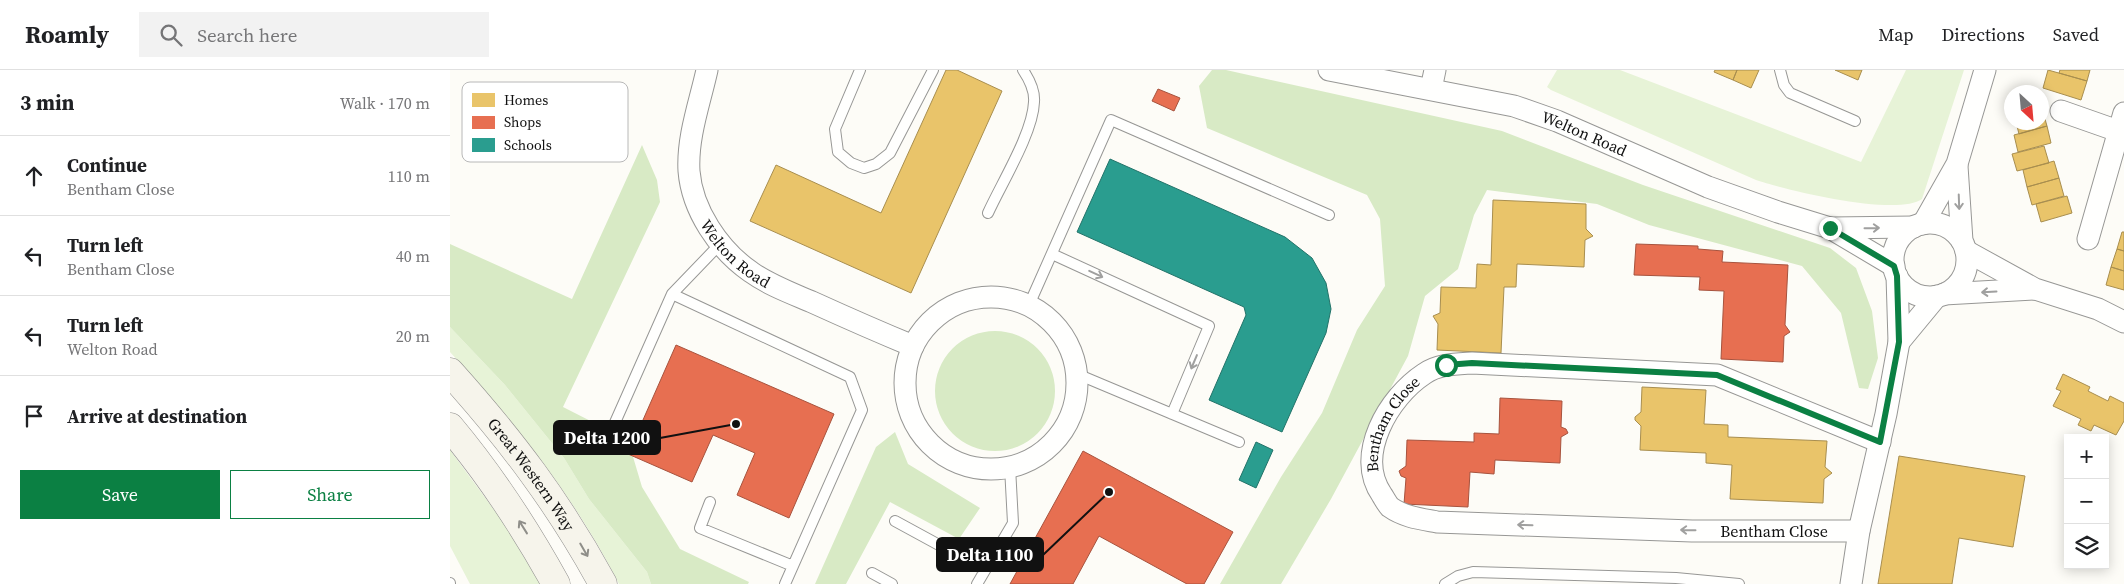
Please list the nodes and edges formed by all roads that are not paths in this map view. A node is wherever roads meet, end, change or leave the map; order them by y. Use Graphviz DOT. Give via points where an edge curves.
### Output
graph roads {
  1 [pos="707,70"];
  2 [pos="860,70"];
  3 [pos="933,70"];
  4 [pos="1023,70"];
  5 [pos="1330,70"];
  6 [pos="1780,70"];
  7 [pos="1985,70"];
  8 [pos="1433,80"];
  9 [pos="2061,111"];
  10 [pos="1855,121"];
  11 [pos="2121,122"];
  12 [pos="1957,164"];
  13 [pos="988,213"];
  14 [pos="1329,215"];
  15 [pos="1919,225"];
  16 [pos="1830,228"];
  17 [pos="2088,239"];
  18 [pos="721,243"];
  19 [pos="1964,246"];
  20 [pos="1052,254"];
  21 [pos="1895,271"];
  22 [pos="2035,289"];
  23 [pos="672,294"];
  24 [pos="1940,295"];
  25 [pos="1028,305"];
  26 [pos="2124,322"];
  27 [pos="1899,342"];
  28 [pos="913,346"];
  29 [pos="450,372"];
  30 [pos="1077,374"];
  31 [pos="1172,414"];
  32 [pos="450,427"];
  33 [pos="613,427"];
  34 [pos="1239,442"];
  35 [pos="1880,442"];
  36 [pos="1010,467"];
  37 [pos="710,502"];
  38 [pos="895,521"];
  39 [pos="1859,531"];
  40 [pos="793,566"];
  41 [pos="985,570"];
  42 [pos="872,573"];
  43 [pos="556,584"];
  44 [pos="603,584"];
  45 [pos="785,584"];
  46 [pos="892,584"];
  47 [pos="977,584"];
  48 [pos="1445,584"];
  49 [pos="1739,584"];
  50 [pos="1850,584"];
  1 -- 18 [label="street, Welton Road" via="690,145 689,170 704,219"];
  2 -- 3 [label="lane" via="835,129 838,152 864,168 876,164 890,153"];
  4 -- 13 [label="lane" via="1032,85 1035,100 1032,118"];
  5 -- 8 [label="street, Welton Road"];
  6 -- 10 [label="lane" via="1790,93"];
  7 -- 12 [label="street"];
  8 -- 16 [label="street, Welton Road" via="1557,120 1708,187"];
  9 -- 11 [label="street"];
  11 -- 17 [label="street"];
  12 -- 15 [label="street"];
  12 -- 19 [label="street, one-way"];
  14 -- 20 [label="lane" via="1111,120"];
  16 -- 15 [label="street, Welton Road, one-way"];
  15 -- 19 [label="street" via="1945,226"];
  15 -- 21 [label="street" via="1898,243 1894,254"];
  16 -- 21 [label="street, Welton Road"];
  18 -- 23 [label="lane"];
  18 -- 28 [label="street, Welton Road" via="736,260 780,288"];
  19 -- 22 [label="street"];
  19 -- 24 [label="street" via="1967,262 1960,282"];
  20 -- 25 [label="lane"];
  20 -- 31 [label="lane, one-way" via="1209,326"];
  21 -- 24 [label="street" via="1911,291 1920,295"];
  21 -- 27 [label="street"];
  22 -- 24 [label="street, one-way"];
  22 -- 26 [label="street" via="2098,308"];
  23 -- 33 [label="lane"];
  23 -- 40 [label="lane" via="850,377 862,410"];
  24 -- 27 [label="street"];
  25 -- 28 [label="street" via="1003,298 976,298 958,304 928,324"];
  25 -- 30 [label="street" via="1047,317 1062,334 1072,353"];
  27 -- 35 [label="street"];
  28 -- 36 [label="street" via="905,373 906,400 916,426 933,448 956,462 974,467"];
  29 -- 44 [label="main road, Great Western Way, one-way" via="534,471"];
  30 -- 31 [label="lane"];
  30 -- 36 [label="street" via="1076,399 1068,423 1053,443 1034,458"];
  31 -- 34 [label="lane"];
  43 -- 32 [label="main road, one-way" via="514,514"];
  35 -- 39 [label="street"];
  39 -- 35 [label="street, Bentham Close, one-way" via="1692,531 1410,517 1390,506 1375,485 1372,464 1375,442 1382,421 1400,393 1425,373 1446,365 1472,363 1717,375"];
  36 -- 41 [label="lane" via="1013,523"];
  37 -- 40 [label="lane" via="700,528"];
  38 -- 41 [label="lane"];
  39 -- 50 [label="street"];
  40 -- 45 [label="lane"];
  41 -- 47 [label="lane"];
  42 -- 46 [label="lane"];
  48 -- 49 [label="lane" via="1473,572 1676,578"];
}
